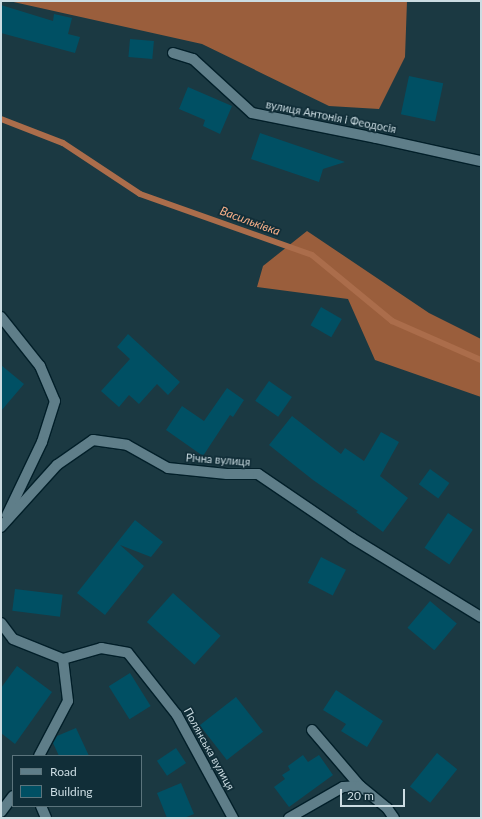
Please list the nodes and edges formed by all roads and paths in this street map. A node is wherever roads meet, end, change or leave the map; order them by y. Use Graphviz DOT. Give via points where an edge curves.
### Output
graph roads {
  1 [pos="173,53"];
  2 [pos="481,161"];
  3 [pos="1,317"];
  4 [pos="2,526"];
  5 [pos="481,617"];
  6 [pos="1,623"];
  7 [pos="62,659"];
  8 [pos="312,730"];
  9 [pos="40,755"];
  10 [pos="360,786"];
  11 [pos="12,797"];
  12 [pos="41,807"];
  13 [pos="1,812"];
  14 [pos="46,818"];
  15 [pos="233,818"];
  16 [pos="289,818"];
  17 [pos="394,818"];
  1 -- 2 [label="street, вулиця Антонія і Феодосія" via="193,59 252,113"];
  3 -- 4 [label="street" via="40,366 54,401 42,442"];
  4 -- 5 [label="street, Річна вулиця" via="57,465 93,440 127,445 168,468 227,474 258,474 352,538"];
  6 -- 7 [label="street" via="13,639"];
  7 -- 9 [label="street" via="68,701"];
  7 -- 15 [label="street, Полянська вулиця" via="102,648 128,653 177,715"];
  8 -- 10 [label="street"];
  10 -- 16 [label="street" via="343,787"];
  10 -- 17 [label="street" via="387,808"];
  11 -- 13 [label="street"];
  12 -- 14 [label="street"];
}
